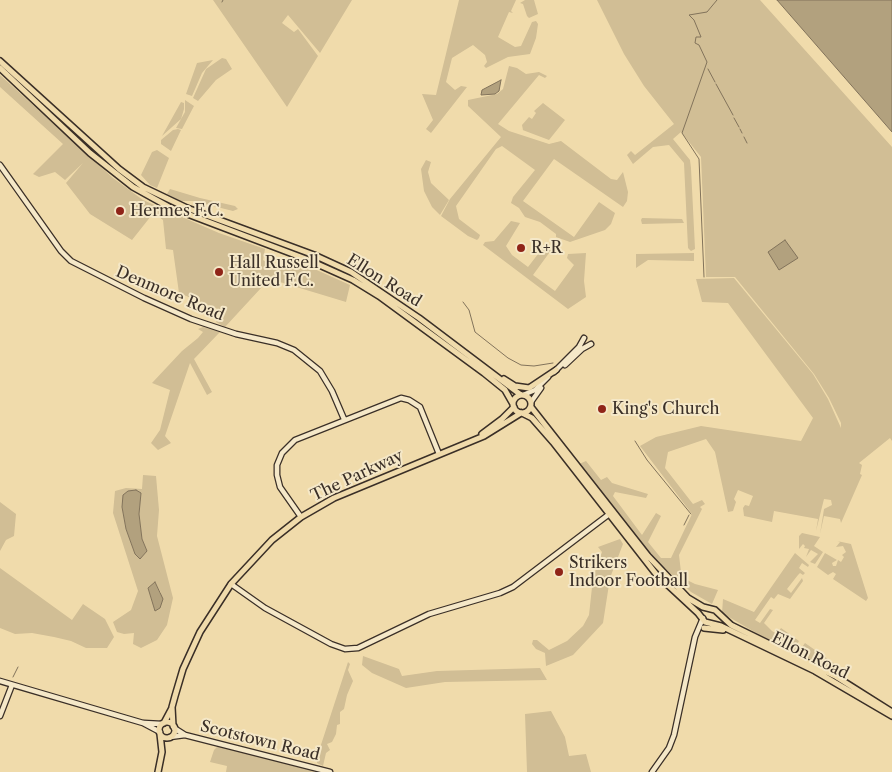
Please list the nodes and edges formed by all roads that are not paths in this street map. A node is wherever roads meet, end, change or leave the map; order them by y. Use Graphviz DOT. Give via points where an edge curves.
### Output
graph roads {
  1 [pos="0,61"];
  2 [pos="0,68"];
  3 [pos="0,165"];
  4 [pos="584,338"];
  5 [pos="591,344"];
  6 [pos="488,370"];
  7 [pos="556,370"];
  8 [pos="522,395"];
  9 [pos="531,404"];
  10 [pos="514,405"];
  11 [pos="522,413"];
  12 [pos="344,420"];
  13 [pos="475,439"];
  14 [pos="439,454"];
  15 [pos="608,514"];
  16 [pos="301,517"];
  17 [pos="231,584"];
  18 [pos="710,609"];
  19 [pos="718,614"];
  20 [pos="702,618"];
  21 [pos="713,624"];
  22 [pos="704,628"];
  23 [pos="697,633"];
  24 [pos="751,641"];
  25 [pos="0,681"];
  26 [pos="12,684"];
  27 [pos="172,707"];
  28 [pos="892,712"];
  29 [pos="0,716"];
  30 [pos="892,716"];
  31 [pos="143,723"];
  32 [pos="163,724"];
  33 [pos="174,727"];
  34 [pos="160,733"];
  35 [pos="185,735"];
  36 [pos="170,737"];
  37 [pos="162,752"];
  38 [pos="158,772"];
  39 [pos="330,772"];
  40 [pos="652,772"];
  1 -- 6 [label="main road, Ellon Road" via="119,170 143,187 187,208 351,272"];
  2 -- 10 [label="main road, Ellon Road" via="90,152 133,187 184,213 353,280 484,373 508,393"];
  3 -- 12 [label="street, Denmore Road" via="71,261 191,319 294,350 315,366 324,378"];
  4 -- 7 [label="street"];
  5 -- 9 [label="street" via="542,387"];
  6 -- 7 [label="main road" via="524,388 535,385"];
  6 -- 8 [label="main road, Ellon Road"];
  7 -- 8 [label="street" via="536,388"];
  8 -- 9 [label="main road"];
  8 -- 10 [label="main road" via="516,398"];
  9 -- 11 [label="main road"];
  9 -- 18 [label="main road" via="648,556 688,598"];
  10 -- 11 [label="main road"];
  10 -- 13 [label="main road, The Parkway" via="502,419"];
  11 -- 13 [label="main road, The Parkway"];
  11 -- 15 [label="main road" via="536,422"];
  12 -- 14 [label="street" via="397,398 409,400 422,412"];
  12 -- 16 [label="street" via="293,441 279,458 278,481"];
  13 -- 14 [label="main road, The Parkway"];
  14 -- 16 [label="main road, The Parkway" via="350,490"];
  15 -- 17 [label="street" via="513,587 428,614 358,648 345,649 331,644 265,608"];
  15 -- 20 [label="main road" via="656,574"];
  16 -- 17 [label="main road, The Parkway" via="260,552"];
  17 -- 27 [label="main road, The Parkway" via="194,643"];
  18 -- 19 [label="main road"];
  18 -- 20 [label="main road"];
  19 -- 21 [label="main road" via="718,620"];
  19 -- 28 [label="main road, Ellon Road" via="731,625 817,666"];
  20 -- 21 [label="main road"];
  20 -- 23 [label="street"];
  21 -- 22 [label="street"];
  21 -- 24 [label="main road, Ellon Road"];
  22 -- 23 [label="street"];
  22 -- 24 [label="main road" via="719,628"];
  23 -- 40 [label="street" via="674,735"];
  24 -- 30 [label="main road, Ellon Road" via="830,679"];
  25 -- 26 [label="street"];
  26 -- 29 [label="street"];
  26 -- 31 [label="street"];
  27 -- 32 [label="main road, The Parkway"];
  27 -- 33 [label="main road, The Parkway"];
  31 -- 32 [label="street"];
  31 -- 34 [label="street"];
  32 -- 33 [label="main road" via="169,723"];
  32 -- 34 [label="main road"];
  33 -- 35 [label="street"];
  33 -- 36 [label="main road"];
  34 -- 36 [label="main road"];
  34 -- 37 [label="main road"];
  35 -- 36 [label="street"];
  35 -- 39 [label="street, Scotstown Road"];
  36 -- 37 [label="main road"];
  37 -- 38 [label="main road"];
}
